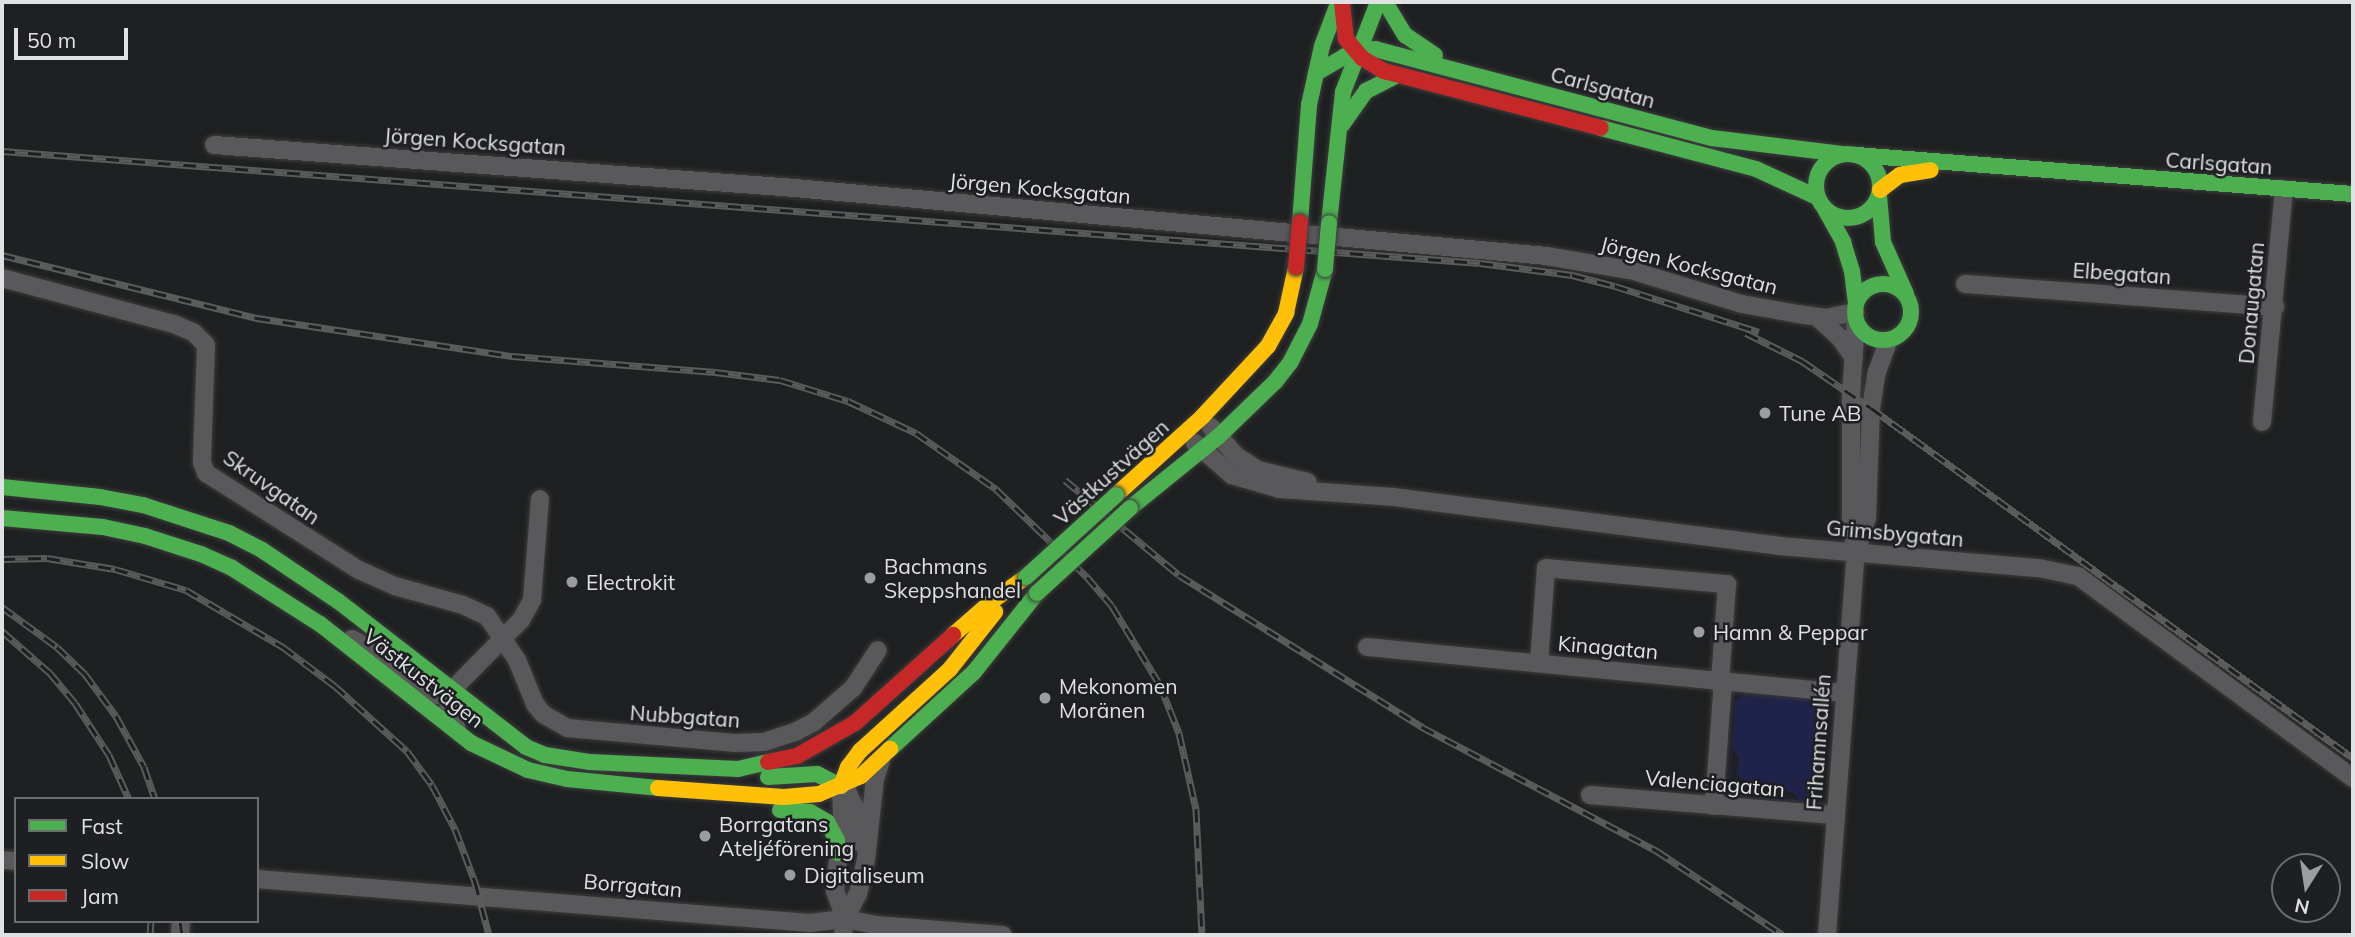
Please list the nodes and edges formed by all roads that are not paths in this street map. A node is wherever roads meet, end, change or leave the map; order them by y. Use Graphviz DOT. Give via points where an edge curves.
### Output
graph roads {
  1 [pos="1341,2"];
  2 [pos="1378,2"];
  3 [pos="1385,2"];
  4 [pos="1357,52"];
  5 [pos="1466,71"];
  6 [pos="1315,73"];
  7 [pos="1397,75"];
  8 [pos="1336,135"];
  9 [pos="214,145"];
  10 [pos="1850,154"];
  11 [pos="2082,174"];
  12 [pos="2284,189"];
  13 [pos="1879,193"];
  14 [pos="2353,194"];
  15 [pos="1821,203"];
  16 [pos="2,278"];
  17 [pos="1965,284"];
  18 [pos="1906,294"];
  19 [pos="2275,307"];
  20 [pos="1856,312"];
  21 [pos="1817,317"];
  22 [pos="1888,341"];
  23 [pos="1854,358"];
  24 [pos="1202,416"];
  25 [pos="2262,422"];
  26 [pos="1186,432"];
  27 [pos="1219,436"];
  28 [pos="1200,450"];
  29 [pos="2,487"];
  30 [pos="1370,494"];
  31 [pos="540,499"];
  32 [pos="2,518"];
  33 [pos="1856,553"];
  34 [pos="1021,582"];
  35 [pos="320,624"];
  36 [pos="503,637"];
  37 [pos="1367,647"];
  38 [pos="878,650"];
  39 [pos="1539,663"];
  40 [pos="1722,681"];
  41 [pos="451,691"];
  42 [pos="1845,693"];
  43 [pos="457,729"];
  44 [pos="881,760"];
  45 [pos="504,761"];
  46 [pos="668,768"];
  47 [pos="2353,778"];
  48 [pos="841,786"];
  49 [pos="1590,795"];
  50 [pos="1714,806"];
  51 [pos="1835,815"];
  52 [pos="838,853"];
  53 [pos="259,879"];
  54 [pos="858,894"];
  55 [pos="844,927"];
  56 [pos="1003,935"];
  57 [pos="1827,935"];
  1 -- 4 [label="main road" via="1343,32"];
  1 -- 6 [label="main road, Västkustvägen"];
  2 -- 4 [label="main road, Västkustvägen"];
  3 -- 5 [label="main road" via="1405,36"];
  4 -- 5 [label="main road, Carlsgatan" via="1389,51"];
  4 -- 6 [label="main road, Carlsgatan"];
  4 -- 7 [label="main road, Carlsgatan" via="1370,64"];
  4 -- 8 [label="main road, Västkustvägen" via="1343,92"];
  5 -- 10 [label="main road, Carlsgatan" via="1712,138"];
  6 -- 24 [label="main road, Västkustvägen, bridge" via="1296,267 1286,313 1269,346"];
  7 -- 8 [label="main road" via="1366,91"];
  7 -- 15 [label="main road, Carlsgatan" via="1756,169"];
  8 -- 27 [label="main road, Västkustvägen, bridge" via="1325,269 1310,324 1275,382"];
  9 -- 21 [label="street, Jörgen Kocksgatan" via="795,188 1546,256 1630,270 1742,304"];
  10 -- 11 [label="main road, Carlsgatan"];
  10 -- 13 [label="main road" via="1875,169"];
  10 -- 15 [label="main road" via="1831,158 1819,171 1815,184"];
  11 -- 12 [label="main road, Carlsgatan"];
  11 -- 13 [label="main road, Carlsgatan" via="1923,171 1900,175"];
  12 -- 14 [label="main road, Carlsgatan"];
  12 -- 19 [label="street, Donaugatan"];
  13 -- 15 [label="main road" via="1872,208 1855,217 1839,217"];
  13 -- 18 [label="main road" via="1883,242"];
  15 -- 20 [label="main road, Frihamnsallén" via="1843,242 1852,271"];
  16 -- 36 [label="street, Skruvgatan" via="192,332 206,345 202,462 206,473 341,560 395,586 487,616"];
  17 -- 19 [label="street, Elbegatan"];
  18 -- 20 [label="main road" via="1876,285 1867,289"];
  18 -- 22 [label="main road" via="1912,308 1910,323"];
  19 -- 25 [label="street, Donaugatan"];
  20 -- 21 [label="street, Jörgen Kocksgatan"];
  20 -- 22 [label="main road" via="1868,336"];
  20 -- 23 [label="street, Frihamnsallén"];
  21 -- 23 [label="street"];
  22 -- 33 [label="street, Frihamnsallén" via="1873,396 1867,518"];
  23 -- 33 [label="street, Frihamnsallén" via="1851,516"];
  24 -- 26 [label="main road, Västkustvägen"];
  24 -- 27 [label="street, Grimsbygatan"];
  26 -- 28 [label="street, Grimsbygatan"];
  26 -- 34 [label="main road, Västkustvägen, bridge"];
  27 -- 28 [label="main road, Västkustvägen"];
  27 -- 30 [label="street, Grimsbygatan" via="1258,470"];
  28 -- 30 [label="street, Grimsbygatan" via="1231,475 1260,486"];
  28 -- 44 [label="main road, Västkustvägen, bridge" via="1038,593 974,672"];
  29 -- 41 [label="main road, Västkustvägen" via="143,505 229,533 302,575"];
  30 -- 33 [label="street, Grimsbygatan"];
  31 -- 36 [label="street" via="532,600 521,620"];
  32 -- 35 [label="main road, Västkustvägen" via="103,527 173,544 232,568"];
  33 -- 42 [label="street, Frihamnsallén"];
  33 -- 47 [label="street, Grimsbygatan" via="2039,568 2078,576"];
  34 -- 46 [label="main road, Västkustvägen" via="992,601 855,723 816,747 779,762 738,769"];
  34 -- 48 [label="main road" via="950,669 860,751"];
  35 -- 41 [label="street" via="379,654 430,691 438,695"];
  35 -- 43 [label="main road, Västkustvägen"];
  36 -- 38 [label="street, Nubbgatan" via="535,704 567,728 736,743 771,740 814,722 853,688"];
  36 -- 41 [label="street"];
  37 -- 39 [label="street, Kinagatan"];
  39 -- 40 [label="street, Kinagatan"];
  39 -- 40 [label="street" via="1546,568 1727,584"];
  40 -- 42 [label="street, Kinagatan"];
  40 -- 50 [label="street"];
  41 -- 43 [label="street" via="448,709"];
  41 -- 46 [label="main road, Västkustvägen" via="506,734 545,755"];
  42 -- 51 [label="street, Frihamnsallén"];
  43 -- 45 [label="main road, Västkustvägen" via="471,743"];
  44 -- 48 [label="main road, Västkustvägen"];
  44 -- 54 [label="street"];
  45 -- 48 [label="main road, Västkustvägen" via="567,779 757,795 806,796"];
  45 -- 52 [label="main road" via="545,783 600,796 810,812 833,830"];
  46 -- 48 [label="main road, Västkustvägen" via="752,777 817,774"];
  48 -- 52 [label="street"];
  48 -- 54 [label="street" via="858,815"];
  49 -- 50 [label="street, Valenciagatan"];
  50 -- 51 [label="street, Valenciagatan"];
  51 -- 57 [label="street, Frihamnsallén"];
  52 -- 55 [label="street" via="835,891"];
  53 -- 55 [label="street, Borrgatan"];
  54 -- 55 [label="street"];
  55 -- 56 [label="street, Borrgatan" via="876,925"];
}
